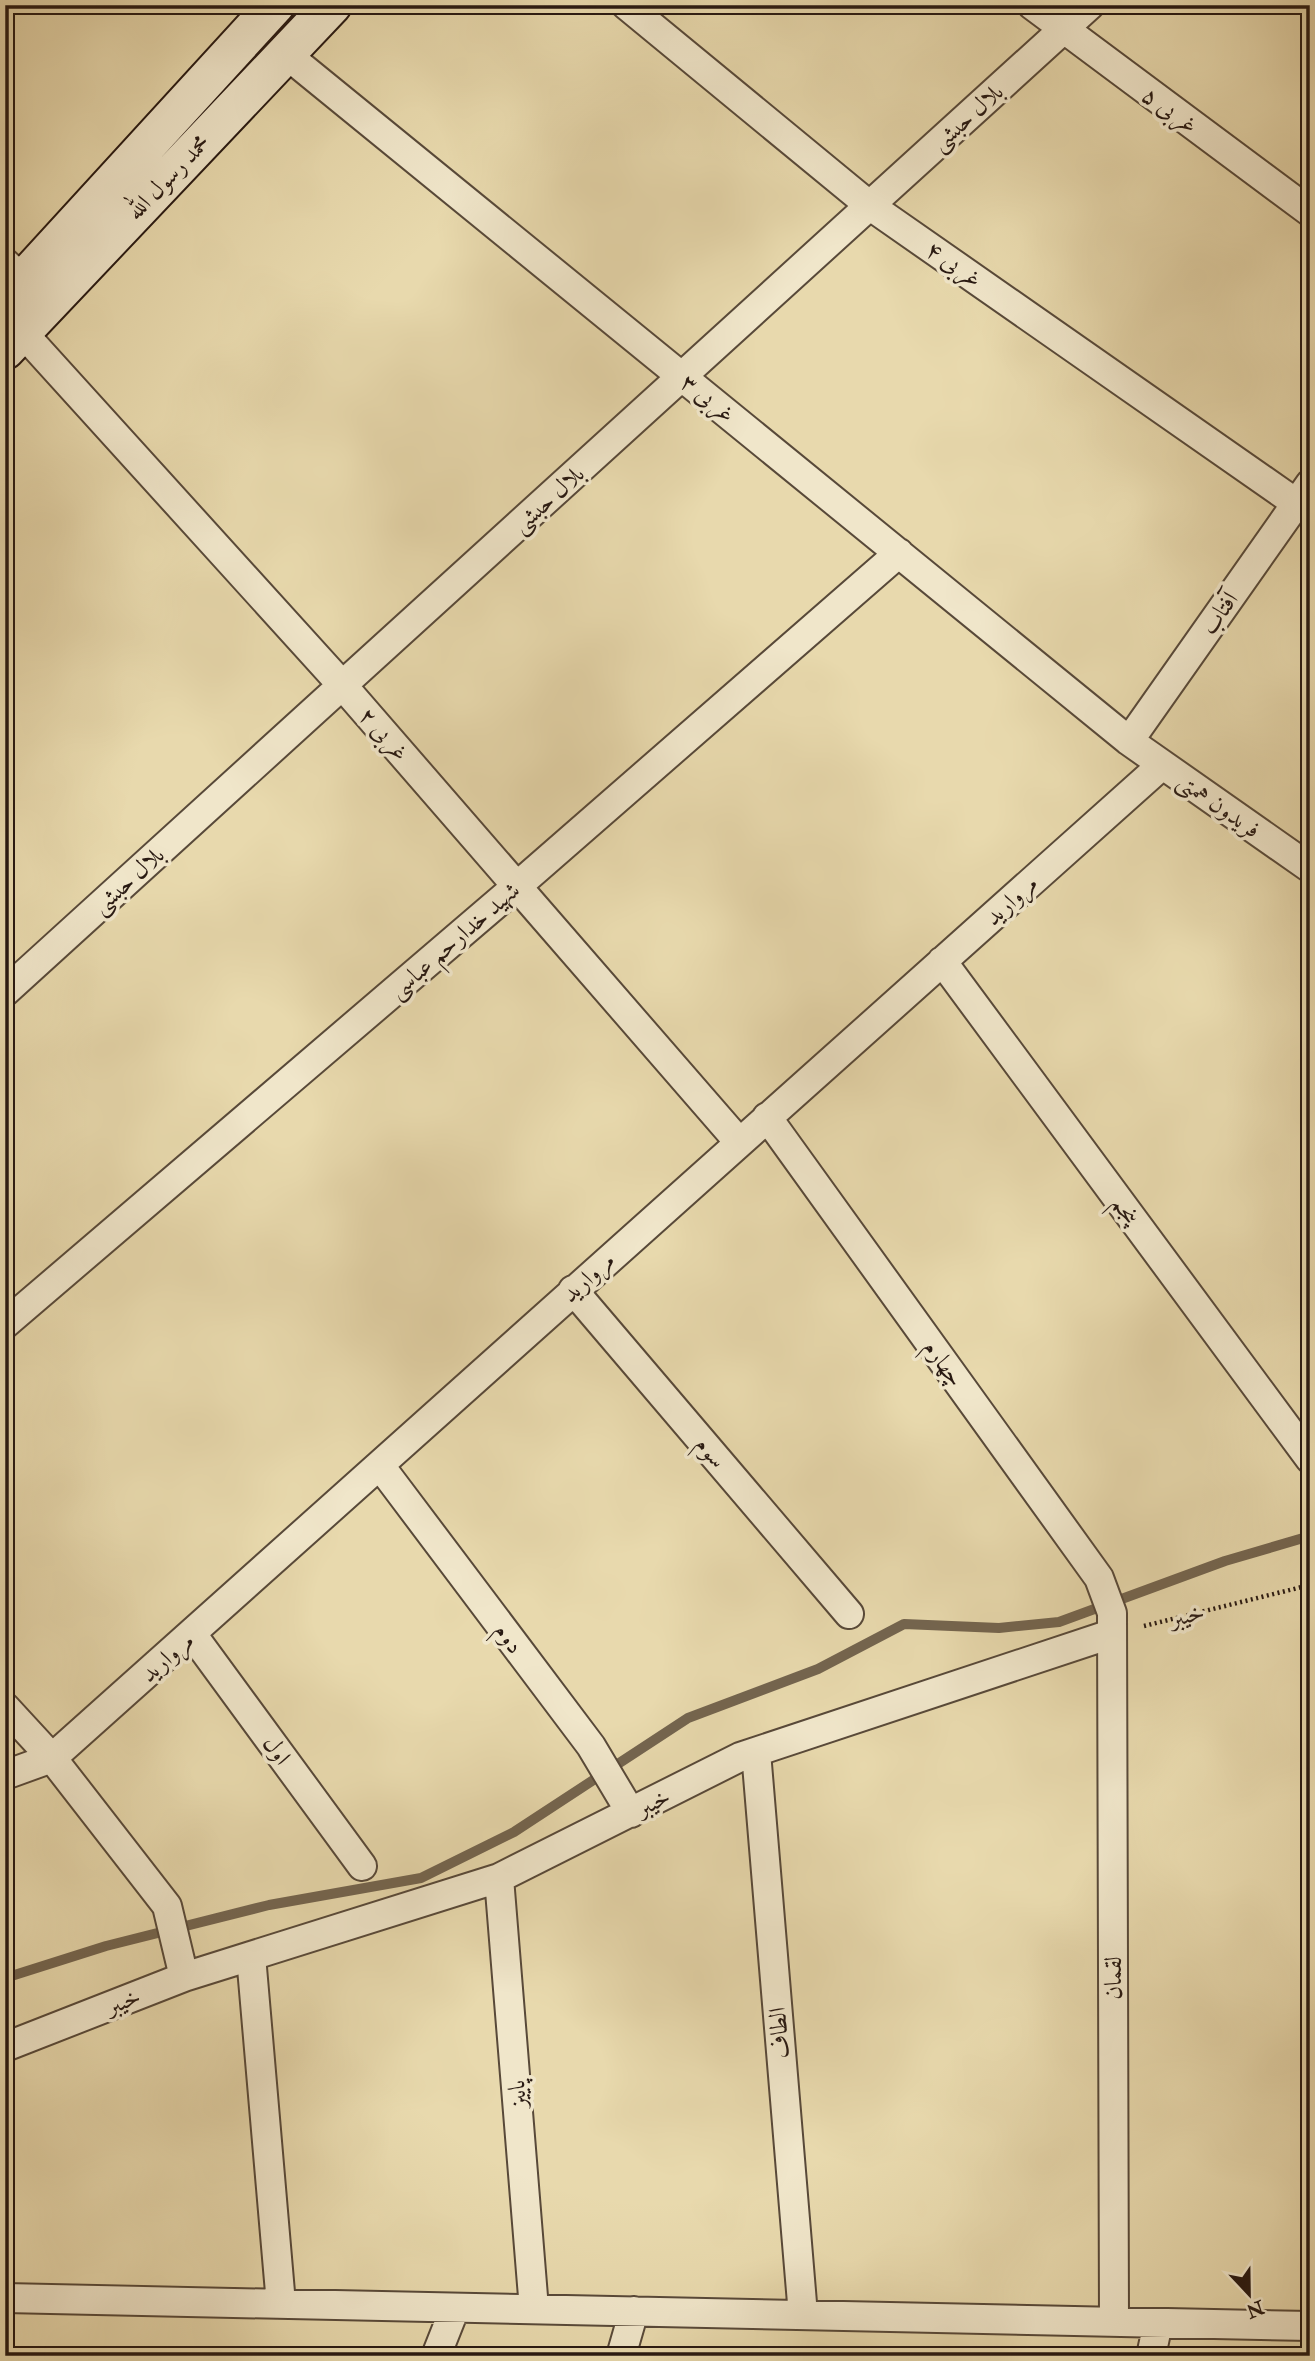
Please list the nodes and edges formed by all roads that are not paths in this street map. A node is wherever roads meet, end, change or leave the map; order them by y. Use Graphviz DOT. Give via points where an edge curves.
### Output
graph roads {
  1 [pos="275,5"];
  2 [pos="332,5"];
  3 [pos="626,5"];
  4 [pos="1032,5"];
  5 [pos="1090,5"];
  6 [pos="1063,31"];
  7 [pos="287,55"];
  8 [pos="869,205"];
  9 [pos="1310,212"];
  10 [pos="12,305"];
  11 [pos="683,377"];
  12 [pos="1303,494"];
  13 [pos="898,553"];
  14 [pos="343,686"];
  15 [pos="1129,741"];
  16 [pos="1162,765"];
  17 [pos="1310,868"];
  18 [pos="516,887"];
  19 [pos="942,961"];
  20 [pos="5,992"];
  21 [pos="767,1117"];
  22 [pos="739,1142"];
  23 [pos="573,1290"];
  24 [pos="5,1324"];
  25 [pos="1310,1460"];
  26 [pos="380,1467"];
  27 [pos="849,1614"];
  28 [pos="1112,1624"];
  29 [pos="192,1634"];
  30 [pos="5,1707"];
  31 [pos="756,1752"];
  32 [pos="52,1758"];
  33 [pos="5,1775"];
  34 [pos="630,1811"];
  35 [pos="362,1866"];
  36 [pos="499,1878"];
  37 [pos="251,1956"];
  38 [pos="184,1971"];
  39 [pos="5,2047"];
  40 [pos="5,2298"];
  41 [pos="281,2304"];
  42 [pos="455,2308"];
  43 [pos="534,2309"];
  44 [pos="634,2311"];
  45 [pos="803,2315"];
  46 [pos="1114,2322"];
  47 [pos="1158,2323"];
  48 [pos="1310,2326"];
  49 [pos="436,2356"];
  50 [pos="621,2356"];
  51 [pos="1151,2356"];
  1 -- 10 [label="main road, محمد رسول الله"];
  2 -- 7 [label="main road, محمد رسول الله"];
  3 -- 8 [label="street, ۴ غربی"];
  4 -- 6 [label="street, ۵ غربی"];
  5 -- 6 [label="street, بلال حبشی"];
  6 -- 8 [label="street, بلال حبشی"];
  6 -- 9 [label="street, ۵ غربی"];
  7 -- 10 [label="main road, محمد رسول الله" via="150,195"];
  7 -- 11 [label="street, ۳ غربی"];
  8 -- 11 [label="street, بلال حبشی"];
  8 -- 12 [label="street, ۴ غربی"];
  10 -- 14 [label="street, ۲ غربی"];
  11 -- 13 [label="street, ۳ غربی"];
  11 -- 14 [label="street, بلال حبشی"];
  12 -- 15 [label="street, آفتاب"];
  13 -- 15 [label="street, ۳ غربی"];
  13 -- 18 [label="street, شهید خدارحم عباسی"];
  14 -- 18 [label="street, ۲ غربی"];
  14 -- 20 [label="street, بلال حبشی"];
  15 -- 16 [label="street, فریدون همتی"];
  16 -- 17 [label="street, فریدون همتی"];
  16 -- 19 [label="street, مروارید"];
  18 -- 22 [label="street, ۲ غربی"];
  18 -- 24 [label="street, شهید خدارحم عباسی"];
  19 -- 21 [label="street, مروارید"];
  19 -- 25 [label="street, پنجم"];
  21 -- 22 [label="street, مروارید"];
  21 -- 28 [label="street, چهارم" via="1099,1578"];
  22 -- 23 [label="street, مروارید"];
  23 -- 26 [label="street, مروارید"];
  23 -- 27 [label="street, سوم"];
  26 -- 29 [label="street, مروارید"];
  26 -- 34 [label="street, دوم" via="590,1746"];
  28 -- 31 [label="street, خیبر"];
  28 -- 46 [label="street, لقمان"];
  29 -- 32 [label="street, مروارید"];
  29 -- 35 [label="street, اول"];
  30 -- 32 [label="street"];
  31 -- 34 [label="street, خیبر"];
  31 -- 45 [label="street, الطاف"];
  32 -- 33 [label="street, مروارید"];
  32 -- 38 [label="street" via="167,1906"];
  34 -- 36 [label="street, خیبر"];
  36 -- 37 [label="street, خیبر"];
  36 -- 43 [label="street, پاییز"];
  37 -- 38 [label="street, خیبر"];
  37 -- 41 [label="street"];
  38 -- 39 [label="street, خیبر"];
  40 -- 41 [label="street"];
  41 -- 42 [label="street"];
  42 -- 43 [label="street"];
  42 -- 49 [label="street"];
  43 -- 44 [label="street"];
  44 -- 45 [label="street"];
  44 -- 50 [label="street"];
  45 -- 46 [label="street"];
  46 -- 47 [label="street"];
  47 -- 48 [label="street"];
  47 -- 51 [label="street"];
}
